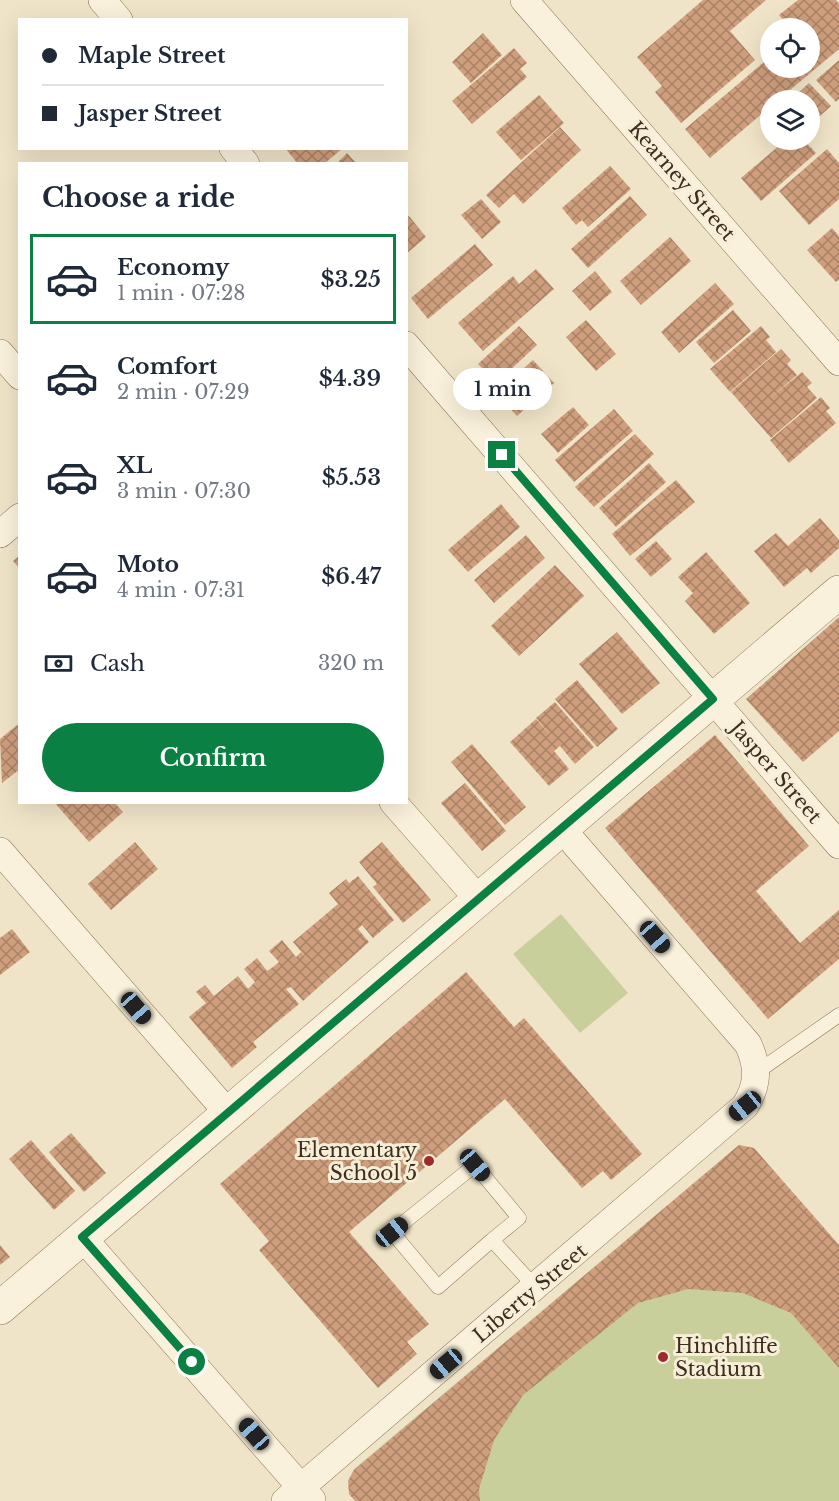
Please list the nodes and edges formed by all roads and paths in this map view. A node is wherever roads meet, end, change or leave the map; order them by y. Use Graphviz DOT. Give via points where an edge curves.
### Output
graph roads {
  1 [pos="102,0"];
  2 [pos="524,0"];
  3 [pos="117,18"];
  4 [pos="235,150"];
  5 [pos="244,162"];
  6 [pos="408,347"];
  7 [pos="0,353"];
  8 [pos="839,362"];
  9 [pos="18,374"];
  10 [pos="18,519"];
  11 [pos="0,534"];
  12 [pos="839,592"];
  13 [pos="713,699"];
  14 [pos="395,804"];
  15 [pos="562,829"];
  16 [pos="839,845"];
  17 [pos="0,850"];
  18 [pos="479,900"];
  19 [pos="839,1015"];
  20 [pos="757,1072"];
  21 [pos="228,1113"];
  22 [pos="82,1237"];
  23 [pos="492,1240"];
  24 [pos="536,1287"];
  25 [pos="0,1308"];
  26 [pos="300,1497"];
  1 -- 3 [label="street"];
  2 -- 8 [label="street, Kearney Street"];
  4 -- 5 [label="street"];
  6 -- 13 [label="street, Jasper Street"];
  7 -- 9 [label="street"];
  10 -- 11 [label="street"];
  12 -- 13 [label="street"];
  13 -- 15 [label="street"];
  13 -- 16 [label="street, Jasper Street"];
  14 -- 18 [label="street"];
  15 -- 18 [label="street"];
  15 -- 20 [label="street" via="748,1044"];
  17 -- 21 [label="street"];
  18 -- 21 [label="street"];
  19 -- 20 [label="lane"];
  20 -- 24 [label="street, Liberty Street" via="756,1084 745,1106"];
  21 -- 22 [label="street"];
  22 -- 25 [label="street"];
  22 -- 26 [label="street"];
  23 -- 23 [label="lane" via="519,1218 475,1165 392,1232 438,1287"];
  23 -- 24 [label="lane"];
  24 -- 26 [label="street, Liberty Street"];
}
